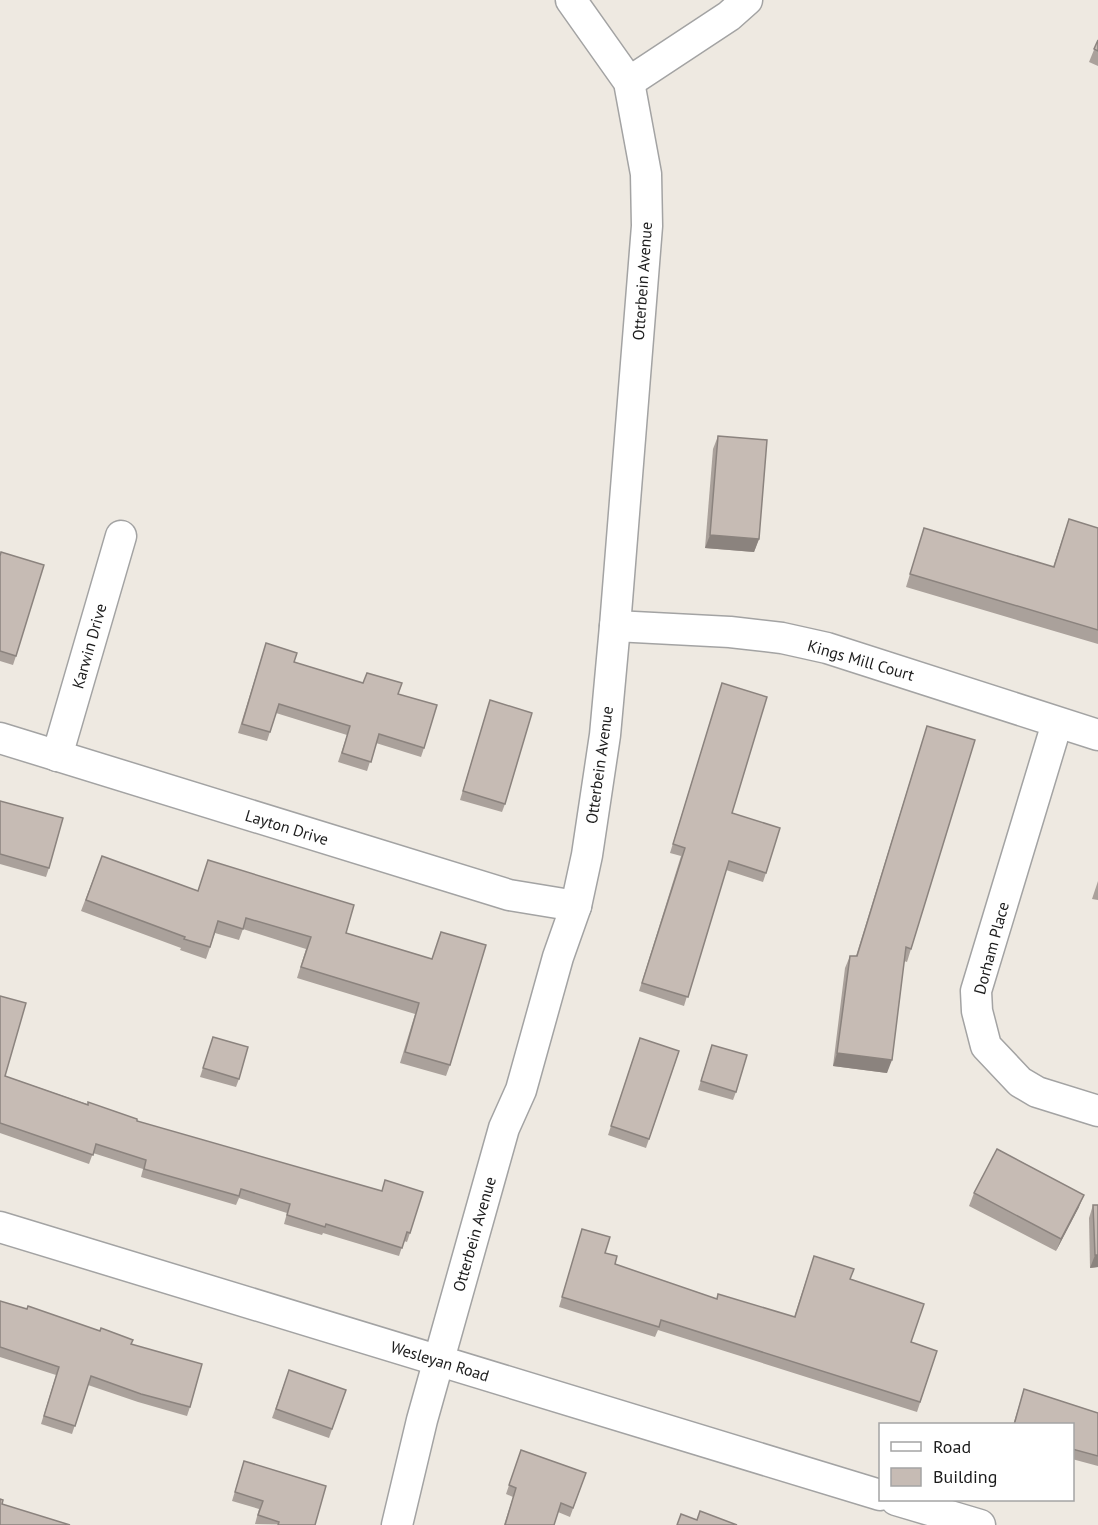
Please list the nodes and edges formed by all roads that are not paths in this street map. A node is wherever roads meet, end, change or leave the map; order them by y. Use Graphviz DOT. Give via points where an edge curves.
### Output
graph roads {
  1 [pos="571,0"];
  2 [pos="747,0"];
  3 [pos="629,82"];
  4 [pos="121,536"];
  5 [pos="615,626"];
  6 [pos="1057,723"];
  7 [pos="1098,735"];
  8 [pos="0,738"];
  9 [pos="57,756"];
  10 [pos="576,906"];
  11 [pos="1098,1111"];
  12 [pos="0,1227"];
  13 [pos="438,1361"];
  14 [pos="879,1495"];
  15 [pos="899,1501"];
  16 [pos="397,1525"];
  17 [pos="980,1525"];
  1 -- 3 [label="street, Otterbein Avenue"];
  2 -- 3 [label="street"];
  3 -- 5 [label="street, Otterbein Avenue" via="646,174 647,226"];
  4 -- 9 [label="street, Karwin Drive"];
  5 -- 6 [label="street, Kings Mill Court" via="782,638 838,651"];
  5 -- 10 [label="street, Otterbein Avenue" via="605,735"];
  6 -- 7 [label="street, Kings Mill Court"];
  6 -- 11 [label="street, Dorham Place" via="976,991 977,1011 986,1046 1020,1082 1037,1092"];
  8 -- 9 [label="street, Layton Drive"];
  9 -- 10 [label="street, Layton Drive" via="509,895"];
  10 -- 13 [label="street, Otterbein Avenue" via="521,1090 504,1128"];
  12 -- 13 [label="street, Wesleyan Road"];
  13 -- 14 [label="street, Wesleyan Road"];
  13 -- 16 [label="street, Otterbein Avenue"];
  15 -- 17 [label="street"];
}
